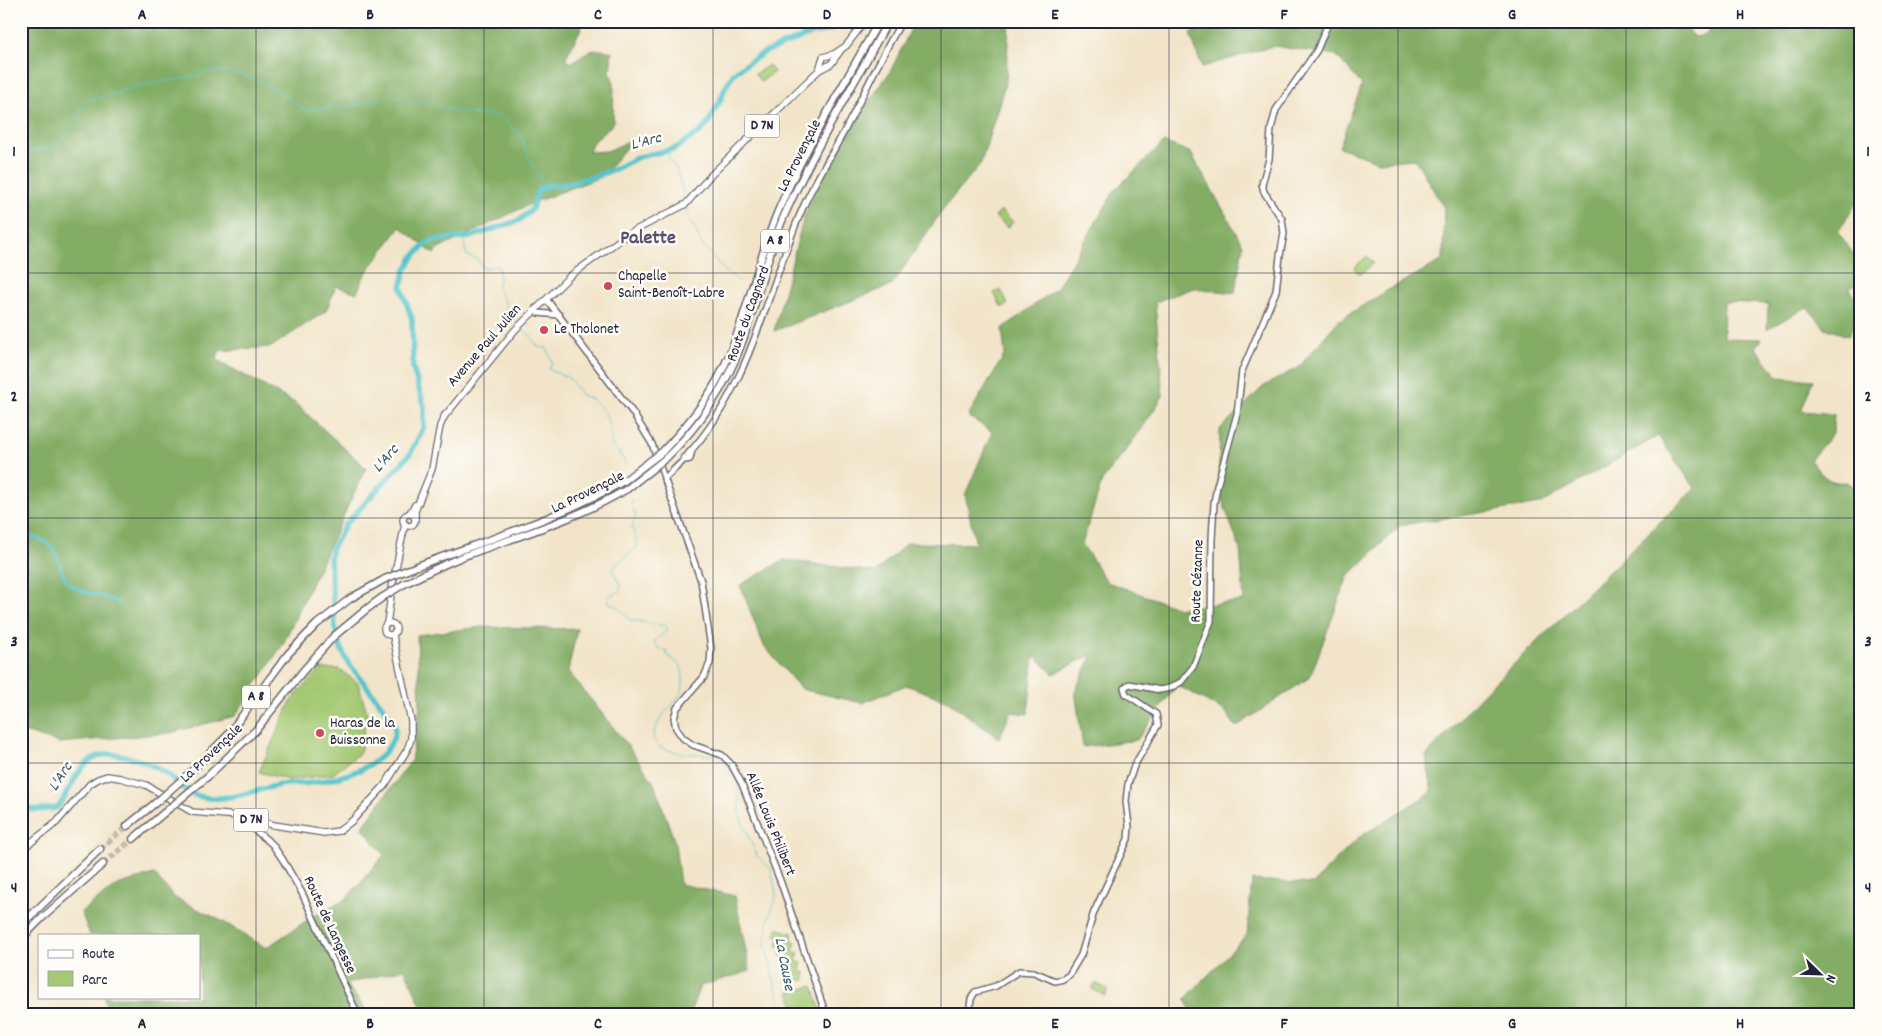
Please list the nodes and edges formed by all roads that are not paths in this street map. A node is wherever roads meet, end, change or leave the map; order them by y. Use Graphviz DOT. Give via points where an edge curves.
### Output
graph roads {
  1 [pos="865,21"];
  2 [pos="879,21"];
  3 [pos="888,21"];
  4 [pos="902,21"];
  5 [pos="1329,22"];
  6 [pos="841,50"];
  7 [pos="828,55"];
  8 [pos="821,61"];
  9 [pos="832,61"];
  10 [pos="826,66"];
  11 [pos="819,70"];
  12 [pos="546,298"];
  13 [pos="536,312"];
  14 [pos="559,315"];
  15 [pos="517,327"];
  16 [pos="434,456"];
  17 [pos="664,479"];
  18 [pos="409,514"];
  19 [pos="415,518"];
  20 [pos="408,525"];
  21 [pos="390,623"];
  22 [pos="391,634"];
  23 [pos="238,816"];
  24 [pos="127,826"];
  25 [pos="133,839"];
  26 [pos="100,849"];
  27 [pos="21,850"];
  28 [pos="103,864"];
  29 [pos="21,925"];
  30 [pos="21,939"];
  31 [pos="358,1015"];
  32 [pos="826,1015"];
  33 [pos="969,1015"];
  1 -- 6 [label="main road"];
  2 -- 24 [label="highway, La Provençale / A 8, bridge" via="796,172 777,215 721,373 697,412 662,452 594,499 407,570 350,598 317,624 288,654 226,736 194,769"];
  3 -- 25 [label="highway, La Provençale / A 8, bridge" via="783,218 741,345 722,388 694,429 666,458 627,489 594,507 457,559 383,597 321,649 256,730 207,777"];
  4 -- 17 [label="street, Route du Cagnard" via="802,210 742,371 718,414 687,457"];
  5 -- 33 [label="street, Route Cézanne" via="1317,50 1276,110 1271,129 1269,159 1262,184 1281,216 1284,233 1276,291 1242,371 1237,414 1216,486 1209,628 1193,667 1180,682 1165,689 1130,684 1124,688 1126,694 1156,714 1158,725 1131,771 1126,801 1128,839 1071,972 1055,981 1030,971 1014,973 996,986 975,992"];
  6 -- 7 [label="main road"];
  6 -- 9 [label="main road"];
  7 -- 8 [label="main road"];
  7 -- 9 [label="main road"];
  8 -- 10 [label="main road"];
  8 -- 11 [label="main road"];
  9 -- 10 [label="main road" via="830,66"];
  10 -- 11 [label="main road, Avenue Paul Julien / D 7N"];
  11 -- 12 [label="main road, Avenue Paul Julien / D 7N" via="709,177 686,204 628,234"];
  12 -- 13 [label="main road, Avenue Paul Julien / D 7N"];
  12 -- 14 [label="street, Allée Louis Philibert"];
  12 -- 15 [label="main road, Avenue Paul Julien / D 7N"];
  13 -- 14 [label="street"];
  13 -- 15 [label="main road, Avenue Paul Julien / D 7N"];
  14 -- 17 [label="street, Allée Louis Philibert" via="643,428"];
  15 -- 16 [label="main road, Avenue Paul Julien / D 7N" via="457,397 444,417"];
  16 -- 18 [label="main road, D 7N"];
  16 -- 19 [label="main road"];
  17 -- 32 [label="street, Allée Louis Philibert" via="701,581 711,653 704,677 677,708 676,728 693,745 722,754 731,764 781,883"];
  18 -- 19 [label="main road"];
  18 -- 20 [label="main road" via="404,518"];
  19 -- 20 [label="main road" via="414,524"];
  20 -- 21 [label="main road" via="393,582"];
  21 -- 22 [label="main road" via="396,628"];
  21 -- 22 [label="main road" via="383,629"];
  22 -- 23 [label="main road, D 7N" via="411,731 407,750 385,785 339,831 324,833"];
  23 -- 27 [label="main road, D 7N" via="192,812 146,785 103,777 90,784 52,828"];
  23 -- 31 [label="street, Route de Langesse" via="275,848 302,893"];
  26 -- 29 [label="highway"];
  28 -- 30 [label="highway"];
}
